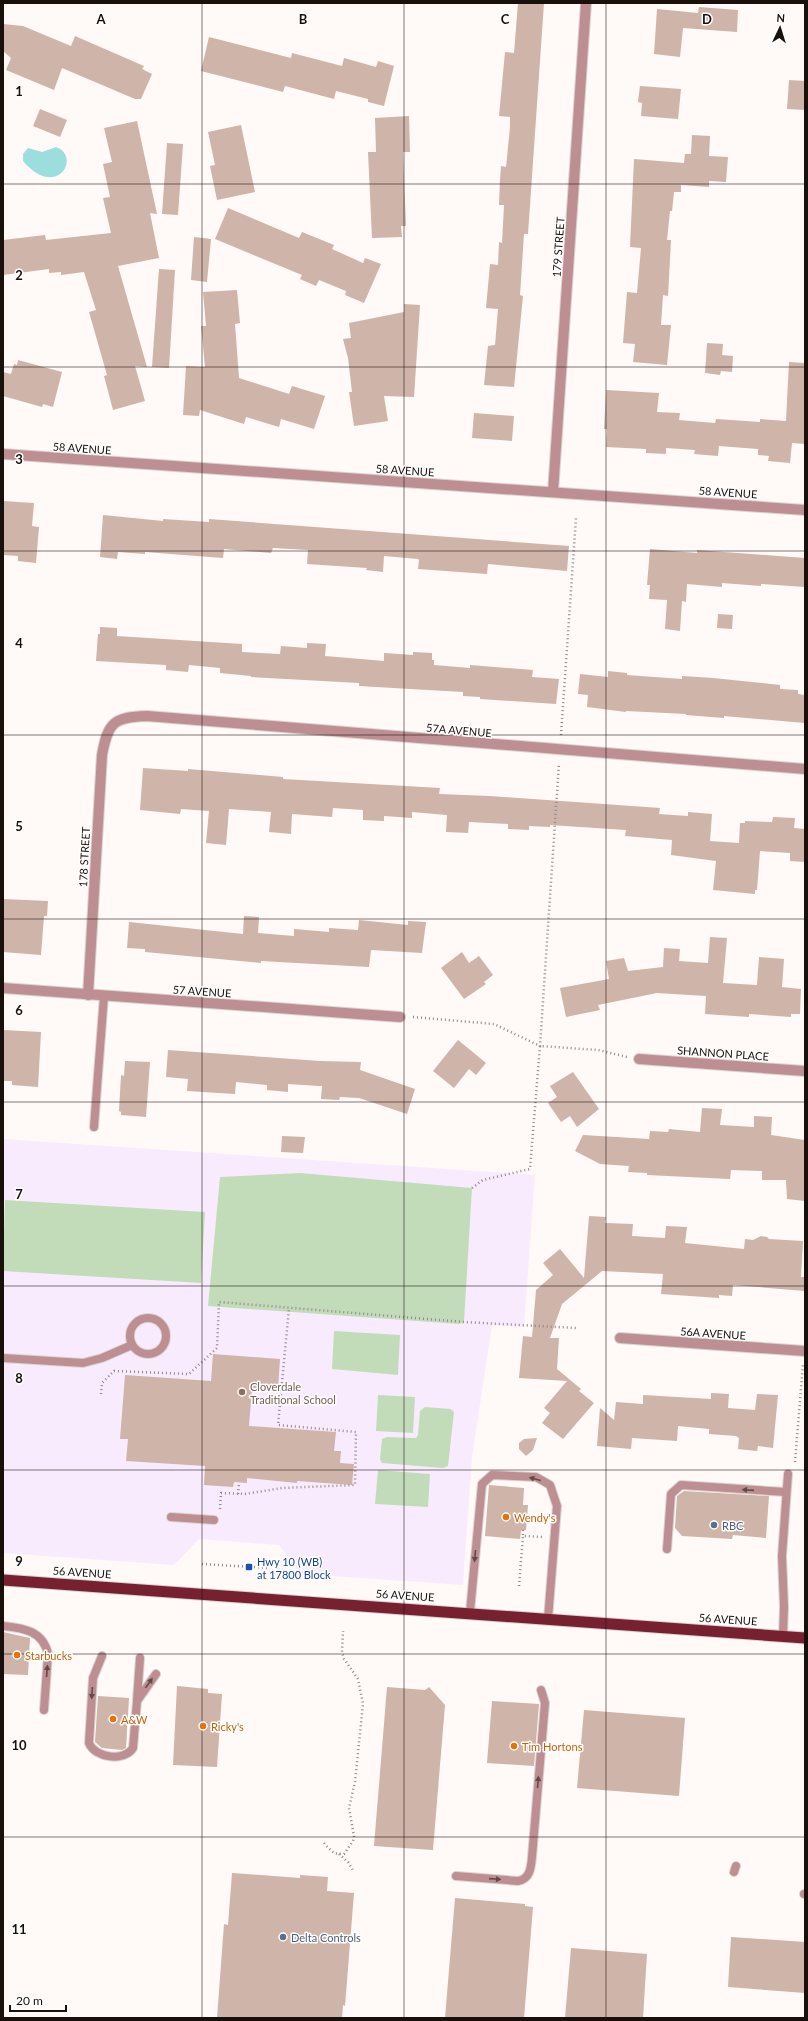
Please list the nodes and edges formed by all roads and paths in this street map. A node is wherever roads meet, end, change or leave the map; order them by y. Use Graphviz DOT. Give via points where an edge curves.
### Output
graph roads {
  1 [pos="586,3"];
  2 [pos="3,454"];
  3 [pos="553,492"];
  4 [pos="805,510"];
  5 [pos="576,518"];
  6 [pos="112,723"];
  7 [pos="560,741"];
  8 [pos="559,762"];
  9 [pos="805,769"];
  10 [pos="3,988"];
  11 [pos="88,995"];
  12 [pos="104,996"];
  13 [pos="400,1017"];
  14 [pos="540,1046"];
  15 [pos="639,1059"];
  16 [pos="805,1071"];
  17 [pos="94,1127"];
  18 [pos="472,1188"];
  19 [pos="289,1308"];
  20 [pos="576,1328"];
  21 [pos="620,1338"];
  22 [pos="132,1345"];
  23 [pos="804,1351"];
  24 [pos="3,1358"];
  25 [pos="101,1394"];
  26 [pos="795,1462"];
  27 [pos="788,1474"];
  28 [pos="239,1483"];
  29 [pos="786,1492"];
  30 [pos="221,1493"];
  31 [pos="238,1494"];
  32 [pos="171,1517"];
  33 [pos="214,1520"];
  34 [pos="523,1530"];
  35 [pos="523,1536"];
  36 [pos="542,1537"];
  37 [pos="667,1549"];
  38 [pos="202,1564"];
  39 [pos="270,1568"];
  40 [pos="3,1580"];
  41 [pos="519,1586"];
  42 [pos="470,1612"];
  43 [pos="548,1619"];
  44 [pos="3,1626"];
  45 [pos="343,1631"];
  46 [pos="783,1636"];
  47 [pos="805,1638"];
  48 [pos="102,1656"];
  49 [pos="140,1658"];
  50 [pos="156,1674"];
  51 [pos="541,1690"];
  52 [pos="137,1701"];
  53 [pos="44,1710"];
  54 [pos="324,1843"];
  55 [pos="340,1854"];
  56 [pos="354,1872"];
  57 [pos="456,1876"];
  1 -- 3 [label="street, 179 STREET"];
  2 -- 3 [label="street, 58 AVENUE"];
  3 -- 4 [label="street, 58 AVENUE"];
  5 -- 7 [label="path"];
  6 -- 9 [label="street, 57A AVENUE" via="129,717 147,716"];
  6 -- 11 [label="street, 178 STREET" via="102,756"];
  8 -- 14 [label="path"];
  10 -- 11 [label="street, 57 AVENUE"];
  11 -- 12 [label="street, 57 AVENUE"];
  12 -- 13 [label="street, 57 AVENUE"];
  12 -- 17 [label="lane"];
  13 -- 14 [label="path" via="431,1017 494,1024"];
  14 -- 15 [label="path" via="598,1050"];
  14 -- 18 [label="path" via="530,1169 483,1180"];
  15 -- 16 [label="street, SHANNON PLACE"];
  19 -- 20 [label="path"];
  19 -- 25 [label="path" via="219,1302 217,1348 189,1374 114,1371 102,1383"];
  19 -- 31 [label="path" via="278,1425 356,1432 355,1485 288,1487"];
  21 -- 23 [label="street, 56A AVENUE"];
  22 -- 22 [label="lane" via="143,1354 155,1354 166,1341 162,1323 151,1318 138,1320 131,1331"];
  22 -- 24 [label="lane" via="83,1363"];
  23 -- 26 [label="path"];
  27 -- 29 [label="lane"];
  28 -- 31 [label="path"];
  29 -- 37 [label="lane, one-way" via="681,1485 671,1494"];
  29 -- 46 [label="lane" via="782,1559"];
  30 -- 31 [label="path"];
  32 -- 33 [label="lane"];
  34 -- 35 [label="path"];
  35 -- 36 [label="path"];
  35 -- 41 [label="path"];
  38 -- 39 [label="path"];
  40 -- 42 [label="highway, 56 AVENUE"];
  42 -- 43 [label="highway, 56 AVENUE"];
  43 -- 42 [label="lane, one-way" via="557,1506 550,1485 536,1478 492,1475 482,1484"];
  43 -- 46 [label="highway, 56 AVENUE"];
  53 -- 44 [label="lane, one-way" via="48,1654 46,1646 34,1632"];
  45 -- 55 [label="path" via="342,1652 358,1679 363,1704 355,1782 349,1808 353,1841 344,1854"];
  46 -- 47 [label="highway, 56 AVENUE"];
  48 -- 52 [label="lane, one-way" via="93,1678 89,1743 92,1750 98,1754 121,1756 129,1753 133,1748"];
  49 -- 52 [label="lane"];
  52 -- 50 [label="lane, one-way"];
  57 -- 51 [label="lane, one-way" via="518,1881 524,1880 529,1874 545,1703"];
  54 -- 55 [label="path" via="332,1851"];
  55 -- 56 [label="path"];
}
